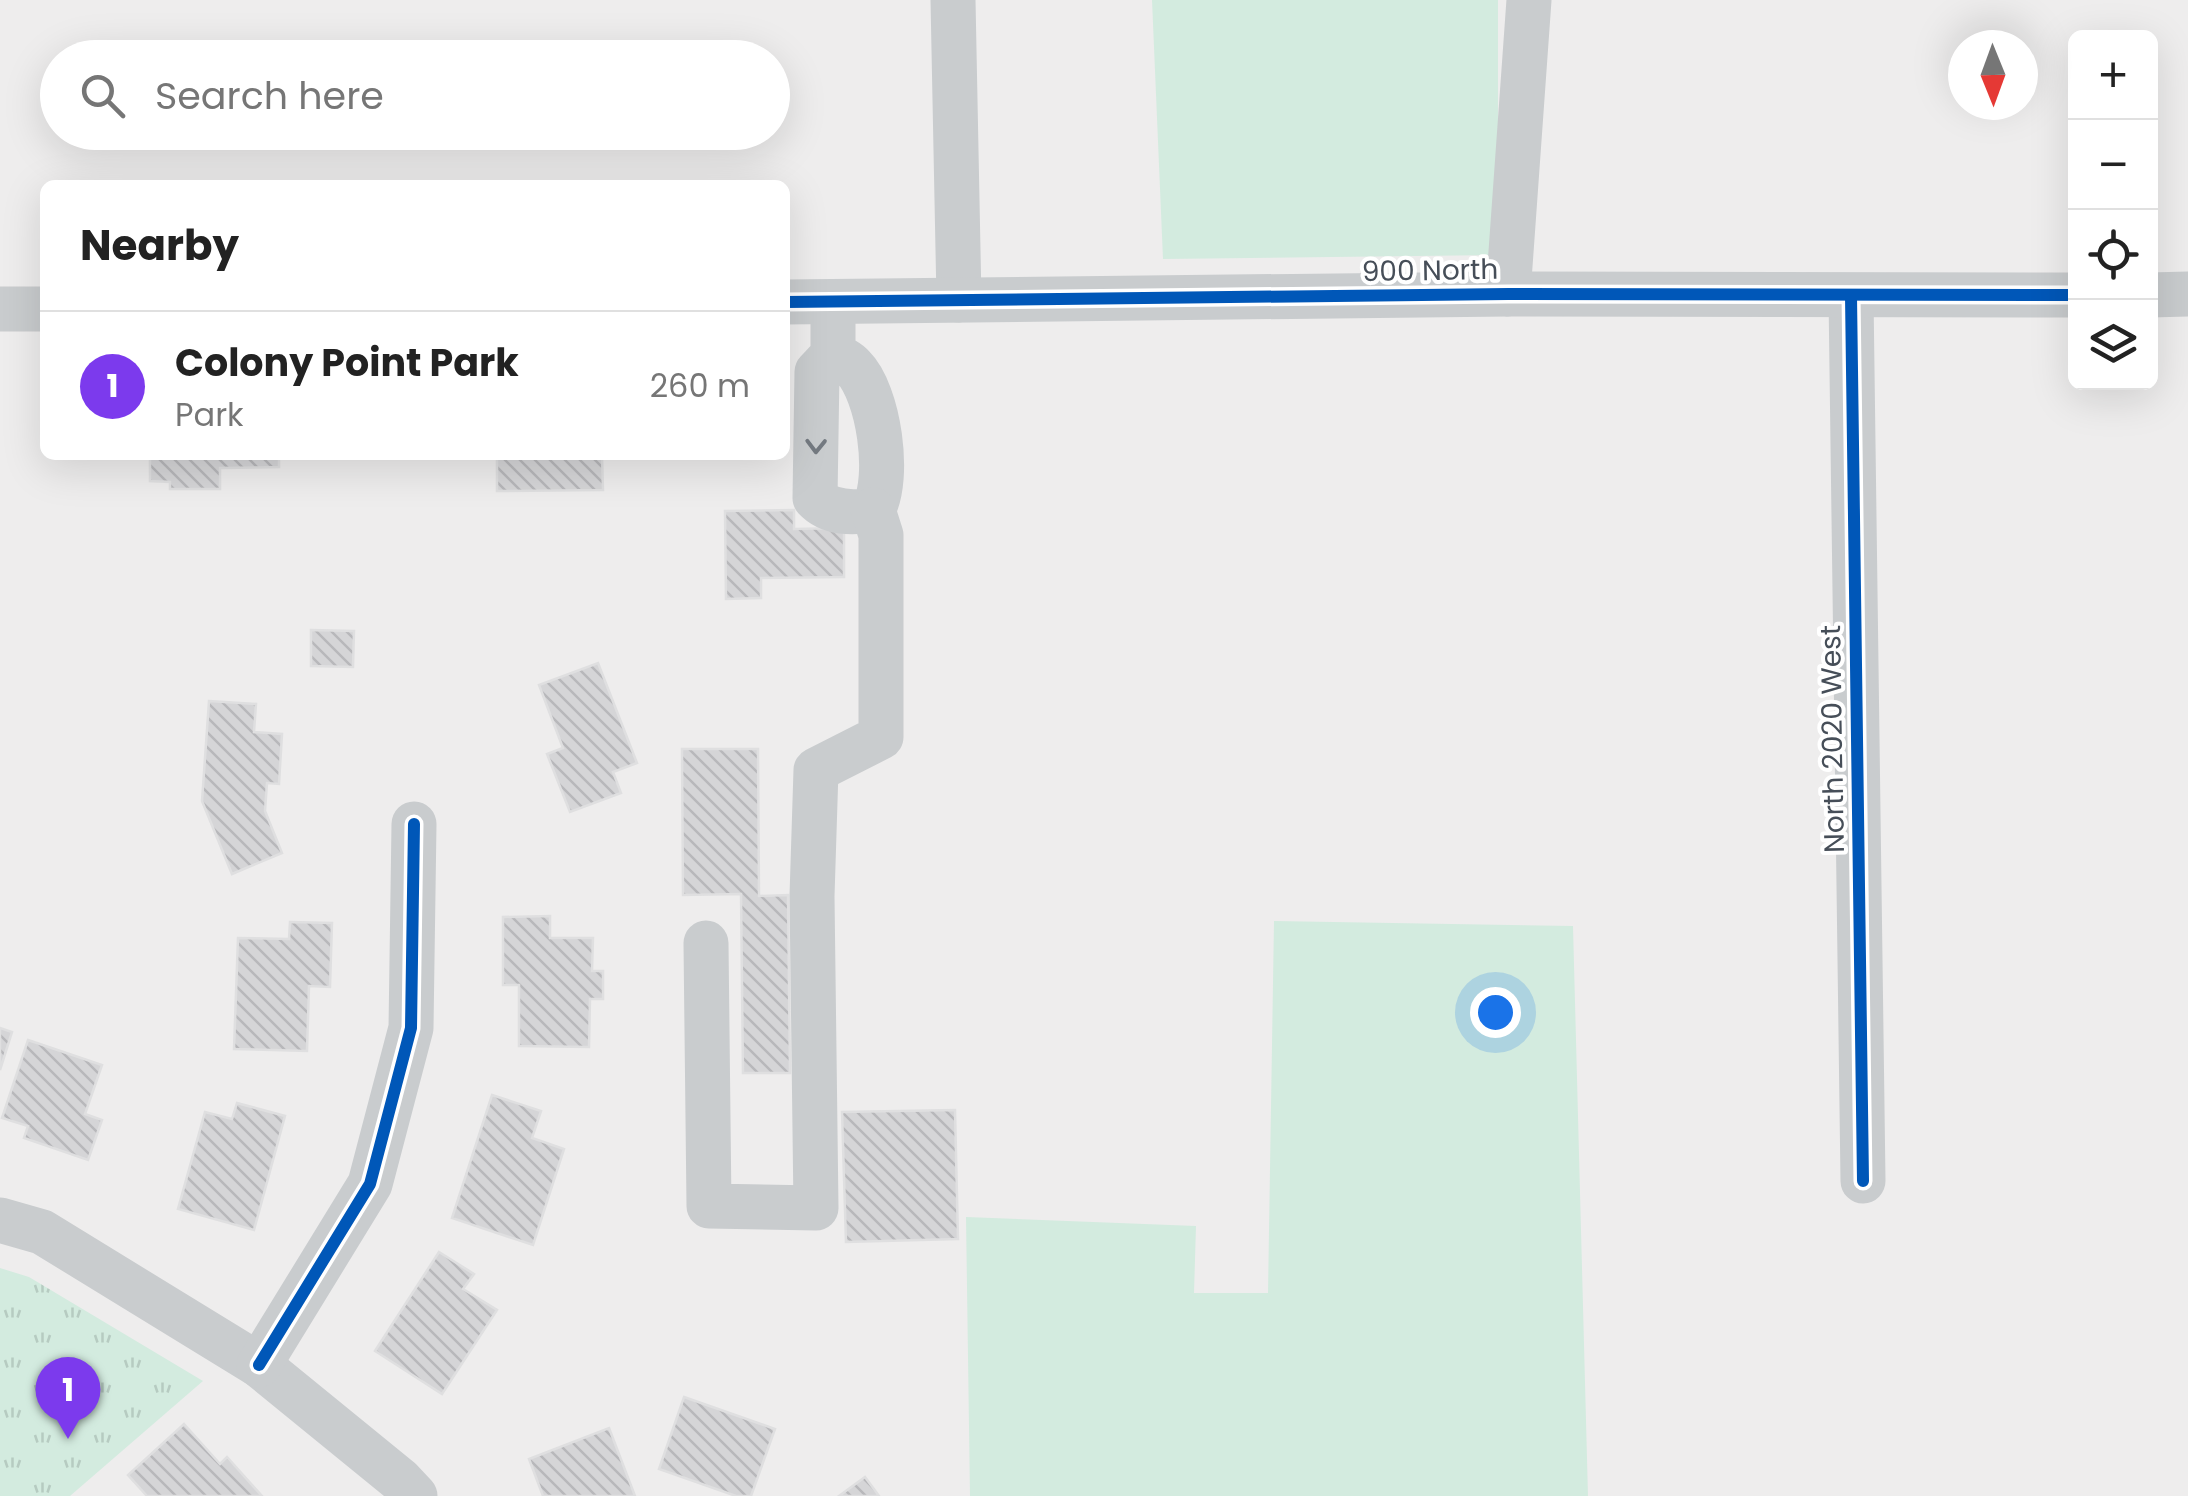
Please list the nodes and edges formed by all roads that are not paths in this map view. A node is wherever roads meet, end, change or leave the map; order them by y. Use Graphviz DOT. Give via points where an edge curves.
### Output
graph roads {
  1 [pos="953,0"];
  2 [pos="1530,0"];
  3 [pos="1508,294"];
  4 [pos="2158,294"];
  5 [pos="2188,294"];
  6 [pos="2068,295"];
  7 [pos="1851,296"];
  8 [pos="959,300"];
  9 [pos="790,302"];
  10 [pos="833,302"];
  11 [pos="40,308"];
  12 [pos="0,309"];
  13 [pos="833,355"];
  14 [pos="874,510"];
  15 [pos="414,824"];
  16 [pos="706,943"];
  17 [pos="1863,1180"];
  18 [pos="0,1220"];
  19 [pos="259,1366"];
  20 [pos="415,1496"];
  1 -- 8 [label="street"];
  2 -- 3 [label="street"];
  3 -- 7 [label="street, 900 North"];
  3 -- 8 [label="street, 900 North"];
  4 -- 5 [label="street"];
  6 -- 7 [label="street, 900 North"];
  7 -- 17 [label="street, North 2020 West"];
  8 -- 10 [label="street, 900 North"];
  9 -- 10 [label="street, 900 North"];
  10 -- 13 [label="street"];
  11 -- 12 [label="street"];
  13 -- 14 [label="street" via="863,380 880,434 880,499"];
  13 -- 14 [label="street, one-way" via="817,372 815,498 823,507"];
  14 -- 16 [label="street" via="881,535 881,737 816,770 816,1208 709,1206"];
  15 -- 19 [label="street" via="411,1028 370,1184"];
  18 -- 19 [label="street" via="42,1232"];
  19 -- 20 [label="street"];
}
